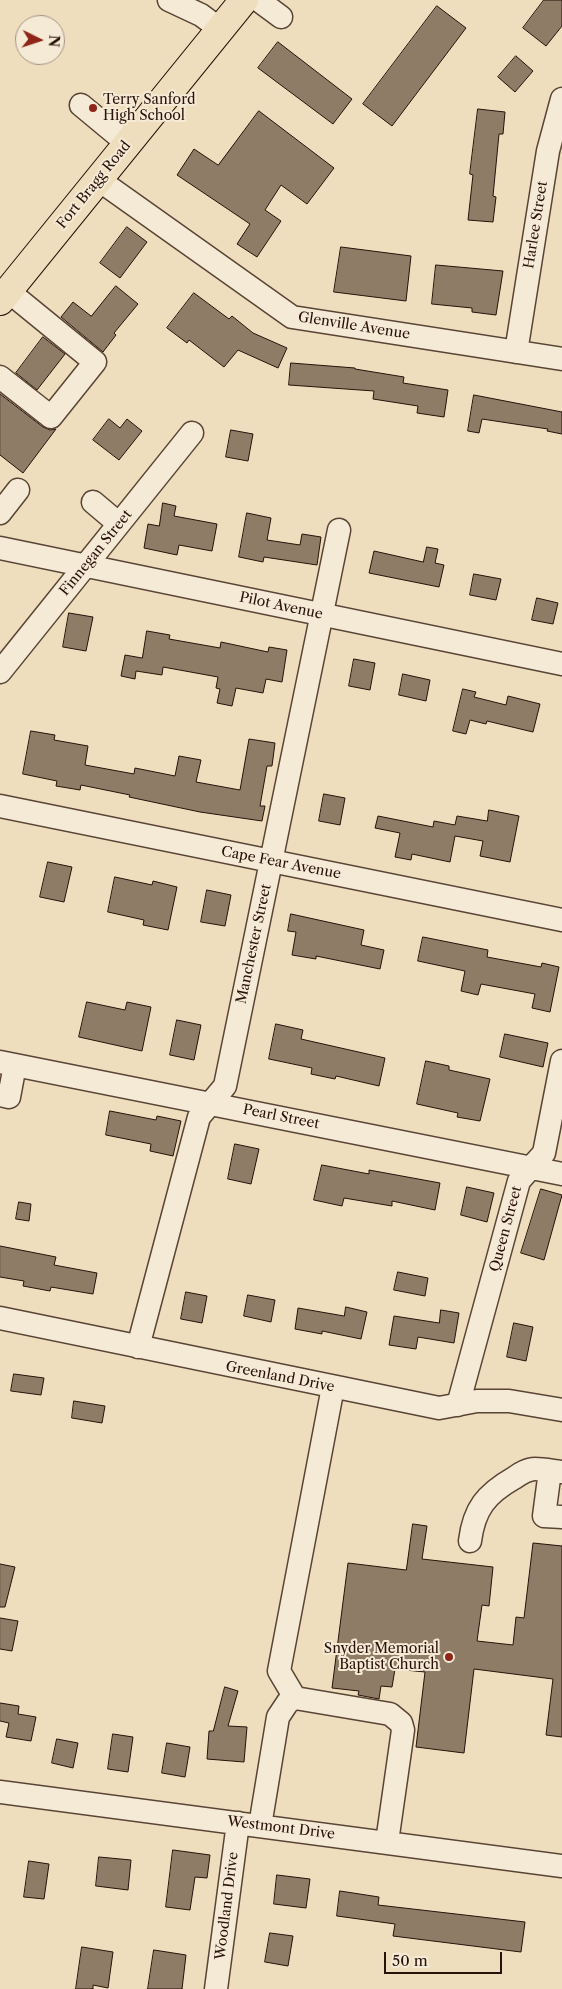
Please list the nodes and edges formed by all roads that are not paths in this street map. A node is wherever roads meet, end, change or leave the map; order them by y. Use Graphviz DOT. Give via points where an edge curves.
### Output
graph roads {
  1 [pos="169,0"];
  2 [pos="244,0"];
  3 [pos="258,0"];
  4 [pos="281,17"];
  5 [pos="220,29"];
  6 [pos="562,99"];
  7 [pos="81,105"];
  8 [pos="558,126"];
  9 [pos="128,144"];
  10 [pos="99,180"];
  11 [pos="3,295"];
  12 [pos="516,352"];
  13 [pos="562,359"];
  14 [pos="0,377"];
  15 [pos="192,433"];
  16 [pos="18,490"];
  17 [pos="93,502"];
  18 [pos="0,513"];
  19 [pos="119,524"];
  20 [pos="339,530"];
  21 [pos="0,548"];
  22 [pos="86,566"];
  23 [pos="322,615"];
  24 [pos="562,664"];
  25 [pos="0,672"];
  26 [pos="0,806"];
  27 [pos="271,861"];
  28 [pos="562,920"];
  29 [pos="562,1061"];
  30 [pos="8,1063"];
  31 [pos="0,1096"];
  32 [pos="210,1103"];
  33 [pos="530,1167"];
  34 [pos="562,1174"];
  35 [pos="0,1318"];
  36 [pos="138,1347"];
  37 [pos="333,1387"];
  38 [pos="458,1405"];
  39 [pos="562,1410"];
  40 [pos="556,1472"];
  41 [pos="562,1518"];
  42 [pos="470,1541"];
  43 [pos="295,1698"];
  44 [pos="0,1792"];
  45 [pos="238,1823"];
  46 [pos="260,1826"];
  47 [pos="386,1842"];
  48 [pos="562,1866"];
  49 [pos="216,1989"];
  1 -- 5 [label="street" via="201,15"];
  2 -- 5 [label="main road, Fort Bragg Road"];
  3 -- 4 [label="street"];
  5 -- 9 [label="main road, Fort Bragg Road"];
  6 -- 8 [label="street, Harlee Street"];
  7 -- 9 [label="street"];
  8 -- 12 [label="street, Harlee Street" via="548,151"];
  9 -- 10 [label="main road, Fort Bragg Road"];
  10 -- 11 [label="main road, Fort Bragg Road"];
  10 -- 12 [label="street, Glenville Avenue" via="292,317"];
  11 -- 14 [label="street" via="95,362 51,417"];
  12 -- 13 [label="street, Glenville Avenue"];
  15 -- 19 [label="street, Finnegan Street"];
  16 -- 18 [label="street"];
  17 -- 19 [label="street"];
  19 -- 22 [label="street, Finnegan Street"];
  20 -- 23 [label="street, Manchester Street"];
  21 -- 22 [label="street, Pilot Avenue"];
  22 -- 23 [label="street, Pilot Avenue"];
  22 -- 25 [label="street, Finnegan Street"];
  23 -- 24 [label="street, Pilot Avenue"];
  23 -- 27 [label="street, Manchester Street"];
  26 -- 27 [label="street, Cape Fear Avenue"];
  27 -- 28 [label="street, Cape Fear Avenue"];
  27 -- 32 [label="street, Manchester Street" via="225,1086"];
  29 -- 33 [label="street, Queen Street" via="544,1153"];
  30 -- 31 [label="street" via="9,1098"];
  30 -- 32 [label="street, Pearl Street"];
  32 -- 33 [label="street, Pearl Street"];
  32 -- 36 [label="street, Manchester Street" via="200,1118"];
  33 -- 34 [label="street, Pearl Street"];
  33 -- 38 [label="street, Queen Street" via="518,1181"];
  35 -- 36 [label="street, Greenland Drive"];
  36 -- 37 [label="street, Greenland Drive"];
  37 -- 38 [label="street, Greenland Drive" via="439,1408"];
  37 -- 43 [label="street" via="279,1671"];
  38 -- 39 [label="street, Greenland Drive" via="477,1401 510,1401"];
  40 -- 41 [label="street" via="544,1516"];
  40 -- 42 [label="street" via="526,1471 497,1488 474,1517"];
  43 -- 46 [label="street" via="288,1702 278,1717"];
  43 -- 47 [label="street" via="390,1714 401,1723 403,1730"];
  44 -- 45 [label="street, Westmont Drive"];
  45 -- 46 [label="street, Westmont Drive"];
  45 -- 49 [label="street, Woodland Drive"];
  46 -- 47 [label="street, Westmont Drive"];
  47 -- 48 [label="street, Westmont Drive"];
}
